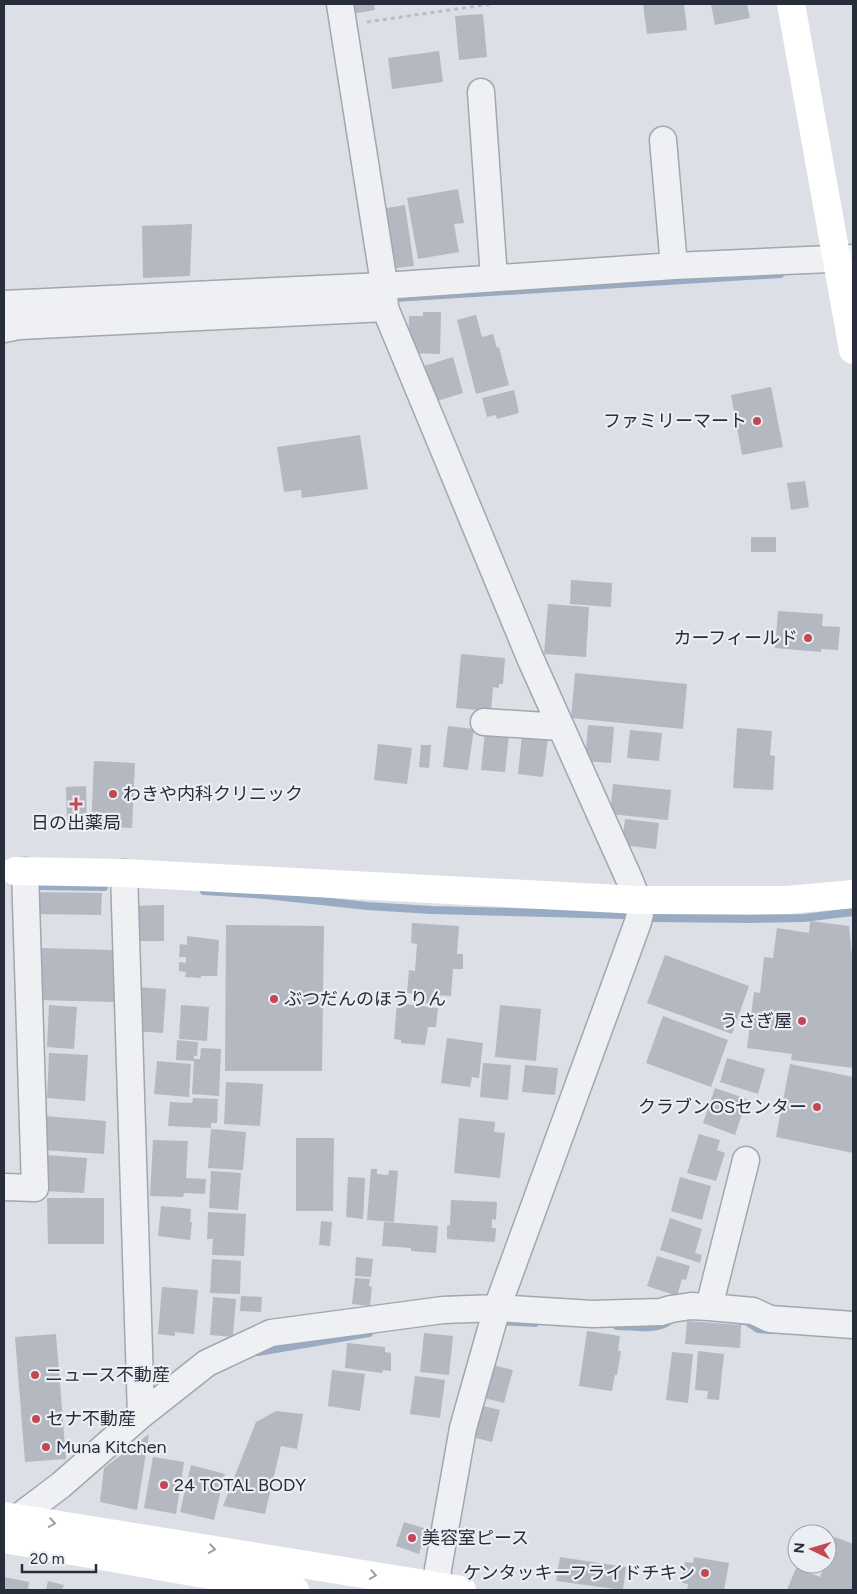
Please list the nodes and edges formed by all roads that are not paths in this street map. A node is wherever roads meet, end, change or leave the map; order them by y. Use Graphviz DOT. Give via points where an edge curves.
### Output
graph roads {
  1 [pos="791,4"];
  2 [pos="342,14"];
  3 [pos="481,92"];
  4 [pos="662,140"];
  5 [pos="845,258"];
  6 [pos="674,266"];
  7 [pos="494,278"];
  8 [pos="384,298"];
  9 [pos="4,304"];
  10 [pos="4,329"];
  11 [pos="853,350"];
  12 [pos="484,722"];
  13 [pos="561,727"];
  14 [pos="15,872"];
  15 [pos="124,873"];
  16 [pos="853,894"];
  17 [pos="639,900"];
  18 [pos="746,1160"];
  19 [pos="4,1187"];
  20 [pos="709,1307"];
  21 [pos="495,1317"];
  22 [pos="853,1325"];
  23 [pos="141,1415"];
  24 [pos="7,1525"];
  25 [pos="446,1589"];
  26 [pos="295,1590"];
  1 -- 5 [label="street"];
  2 -- 8 [label="street"];
  3 -- 7 [label="street"];
  4 -- 6 [label="street"];
  5 -- 6 [label="street"];
  5 -- 11 [label="street"];
  6 -- 7 [label="street"];
  7 -- 8 [label="street"];
  8 -- 9 [label="street"];
  8 -- 10 [label="street"];
  8 -- 13 [label="street"];
  12 -- 13 [label="street"];
  13 -- 17 [label="street"];
  14 -- 15 [label="street"];
  14 -- 19 [label="street" via="34,1188"];
  15 -- 17 [label="street"];
  15 -- 23 [label="street"];
  16 -- 17 [label="street" via="787,900"];
  17 -- 21 [label="street" via="638,922"];
  18 -- 20 [label="street"];
  20 -- 21 [label="street" via="691,1306 661,1312"];
  20 -- 22 [label="street" via="752,1312 770,1320"];
  21 -- 23 [label="street" via="442,1310 271,1333 207,1363"];
  21 -- 25 [label="street" via="461,1436 440,1559"];
  23 -- 24 [label="street" via="61,1485"];
  24 -- 25 [label="street, one-way"];
  24 -- 26 [label="street"];
}
